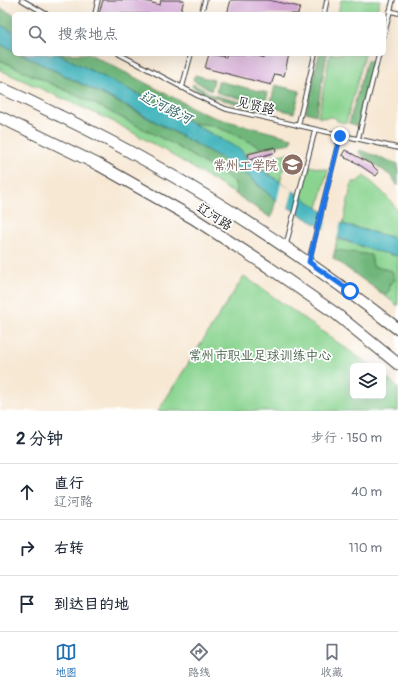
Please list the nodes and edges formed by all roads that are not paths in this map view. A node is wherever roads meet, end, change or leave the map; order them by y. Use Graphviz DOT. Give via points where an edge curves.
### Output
graph roads {
  1 [pos="22,0"];
  2 [pos="98,0"];
  3 [pos="205,0"];
  4 [pos="327,0"];
  5 [pos="393,0"];
  6 [pos="390,11"];
  7 [pos="43,12"];
  8 [pos="95,12"];
  9 [pos="202,12"];
  10 [pos="324,12"];
  11 [pos="398,13"];
  12 [pos="386,27"];
  13 [pos="123,56"];
  14 [pos="190,56"];
  15 [pos="315,56"];
  16 [pos="379,56"];
  17 [pos="0,88"];
  18 [pos="182,88"];
  19 [pos="0,117"];
  20 [pos="298,126"];
  21 [pos="315,130"];
  22 [pos="340,136"];
  23 [pos="358,139"];
  24 [pos="398,148"];
  25 [pos="286,246"];
  26 [pos="309,262"];
  27 [pos="398,329"];
  28 [pos="398,364"];
  1 -- 7 [label="lane"];
  2 -- 8 [label="lane"];
  3 -- 9 [label="lane"];
  4 -- 10 [label="lane"];
  5 -- 6 [label="lane"];
  6 -- 11 [label="lane"];
  6 -- 12 [label="lane"];
  13 -- 18 [label="lane, 见贤路"];
  14 -- 18 [label="lane"];
  15 -- 20 [label="lane"];
  16 -- 23 [label="lane"];
  17 -- 25 [label="main road, 辽河路" via="109,140 206,195"];
  18 -- 20 [label="lane, 见贤路" via="226,109"];
  19 -- 28 [label="main road, 辽河路" via="99,165 193,218 335,313"];
  20 -- 21 [label="lane, 见贤路"];
  21 -- 22 [label="lane, 见贤路"];
  21 -- 25 [label="lane"];
  22 -- 23 [label="lane, 见贤路"];
  22 -- 26 [label="lane"];
  23 -- 24 [label="lane, 见贤路"];
  25 -- 26 [label="main road, 辽河路"];
  26 -- 27 [label="main road, 辽河路"];
}
